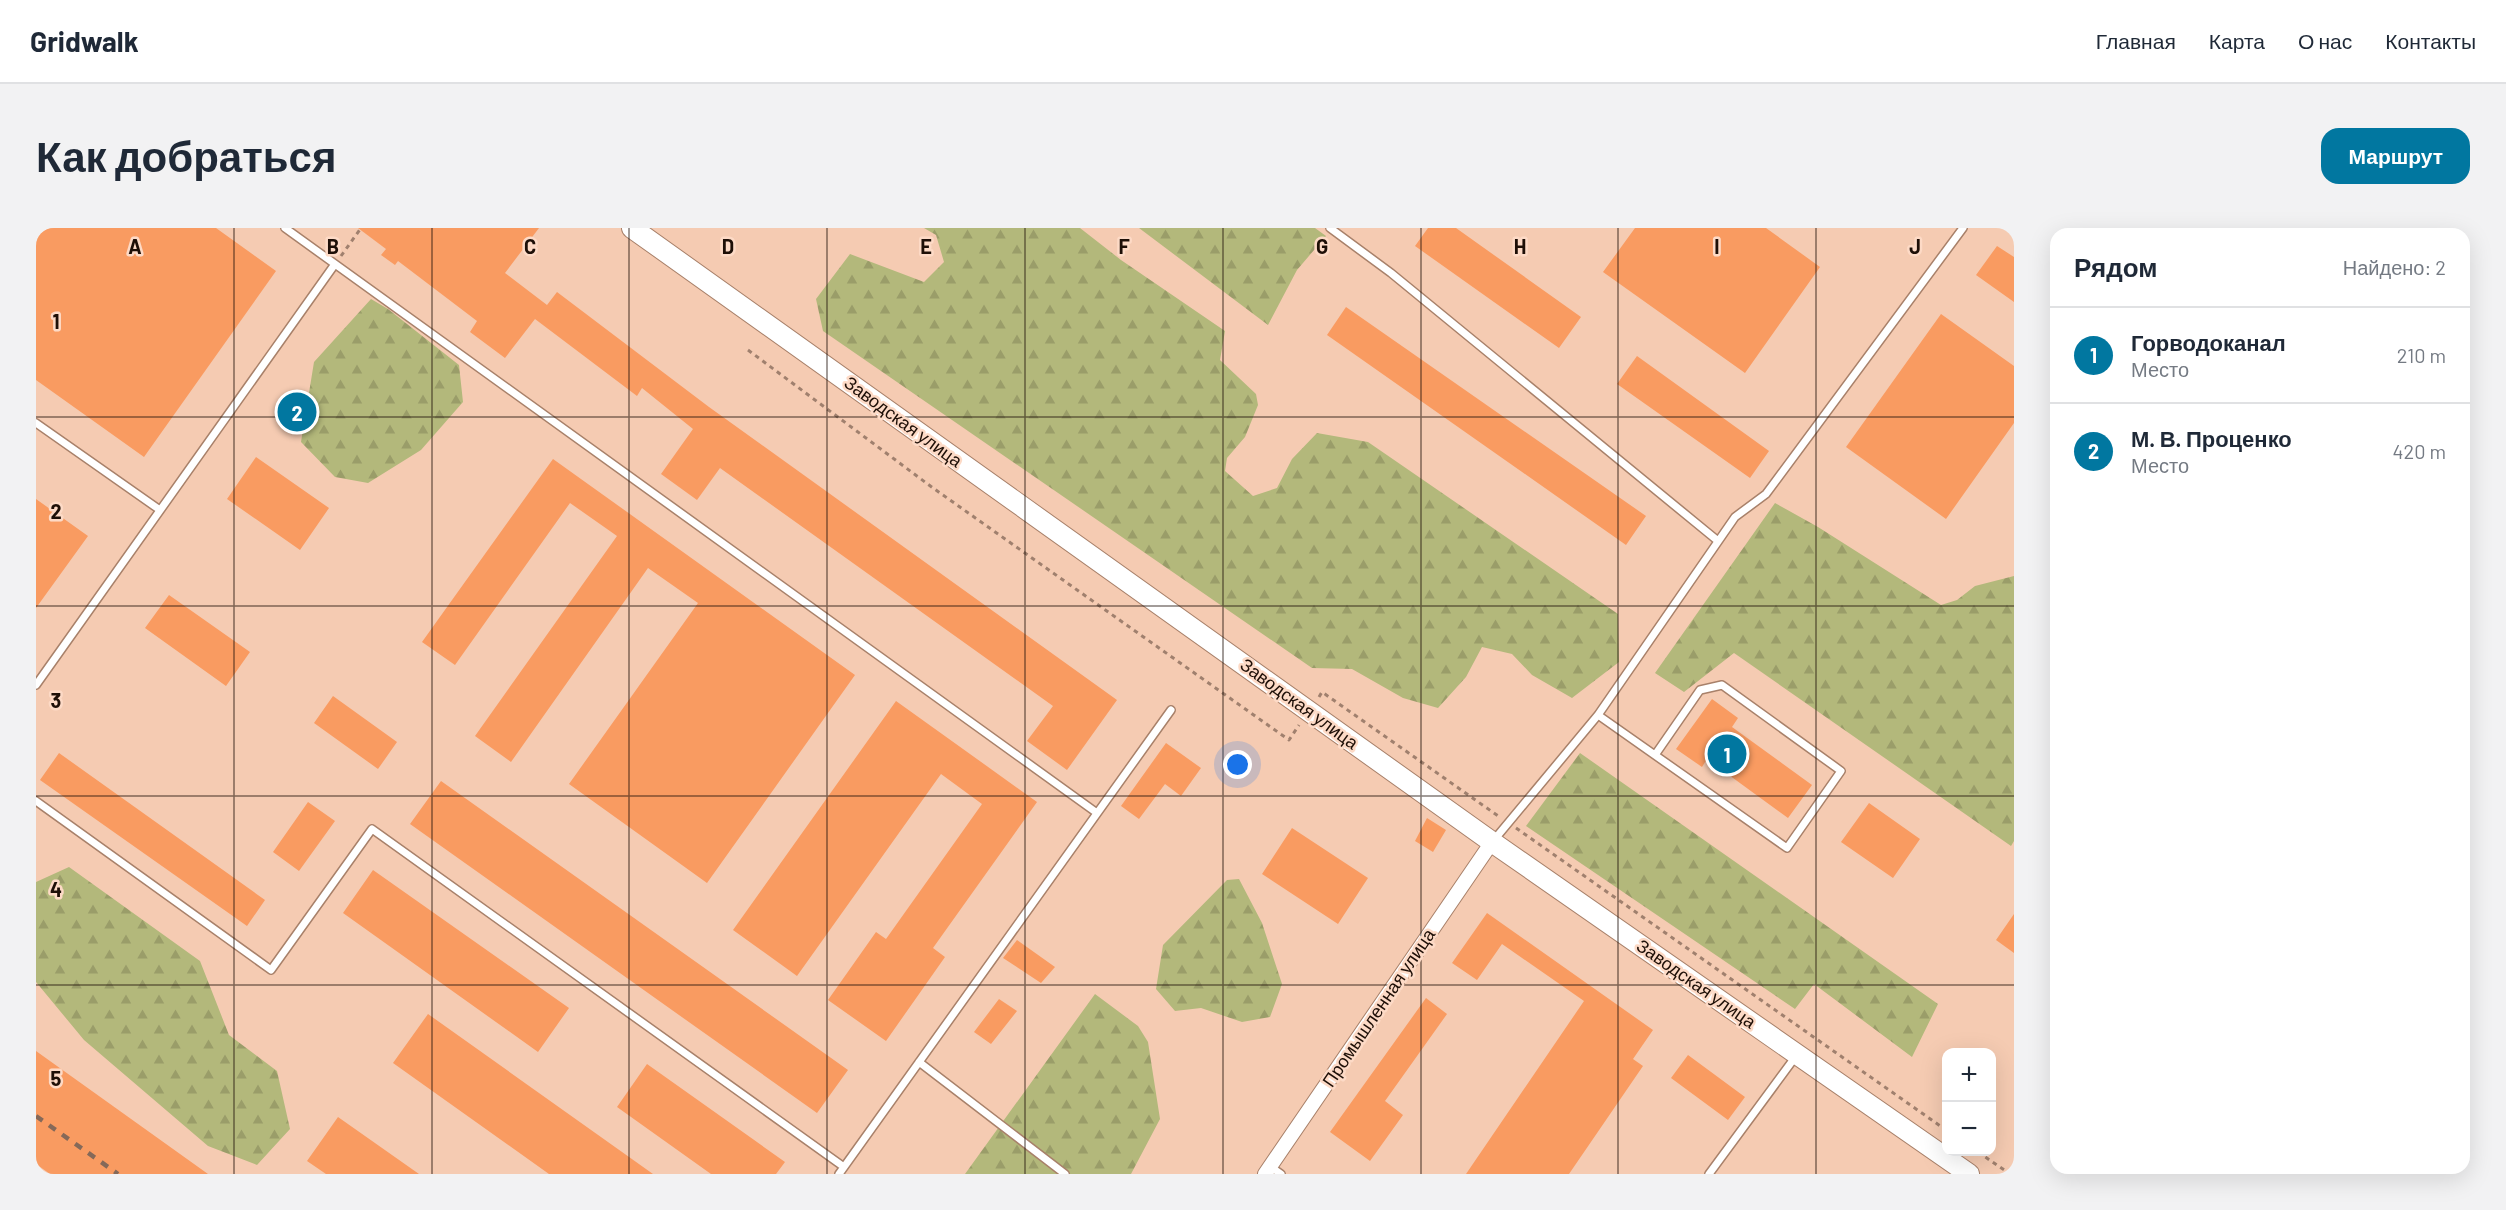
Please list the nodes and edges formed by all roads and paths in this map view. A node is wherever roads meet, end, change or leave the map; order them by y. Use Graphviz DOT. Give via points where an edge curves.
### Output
graph roads {
  1 [pos="285,228"];
  2 [pos="361,228"];
  3 [pos="632,228"];
  4 [pos="1330,228"];
  5 [pos="1962,228"];
  6 [pos="335,264"];
  7 [pos="36,423"];
  8 [pos="160,510"];
  9 [pos="1718,541"];
  10 [pos="36,685"];
  11 [pos="1172,710"];
  12 [pos="1598,715"];
  13 [pos="1655,755"];
  14 [pos="36,801"];
  15 [pos="1097,813"];
  16 [pos="1492,842"];
  17 [pos="1797,1054"];
  18 [pos="919,1062"];
  19 [pos="1984,1156"];
  20 [pos="842,1171"];
  21 [pos="1272,1172"];
  22 [pos="1065,1174"];
  23 [pos="1709,1174"];
  24 [pos="1970,1174"];
  25 [pos="2010,1174"];
  1 -- 6 [label="lane"];
  2 -- 6 [label="path"];
  3 -- 16 [label="main road, Заводская улица"];
  4 -- 9 [label="lane" via="1391,273"];
  5 -- 9 [label="lane" via="1766,494 1735,517"];
  6 -- 8 [label="lane"];
  6 -- 15 [label="lane"];
  7 -- 8 [label="lane"];
  8 -- 10 [label="lane"];
  9 -- 12 [label="lane"];
  11 -- 15 [label="lane"];
  12 -- 13 [label="lane"];
  12 -- 16 [label="lane"];
  13 -- 13 [label="lane" via="1787,848 1841,771 1722,685 1701,690"];
  14 -- 20 [label="lane" via="272,970 372,829"];
  15 -- 18 [label="lane"];
  16 -- 17 [label="main road, Заводская улица"];
  16 -- 21 [label="street, Промышленная улица"];
  17 -- 23 [label="lane"];
  17 -- 24 [label="main road, Заводская улица"];
  18 -- 20 [label="lane"];
  18 -- 22 [label="lane"];
  19 -- 25 [label="path"];
}
